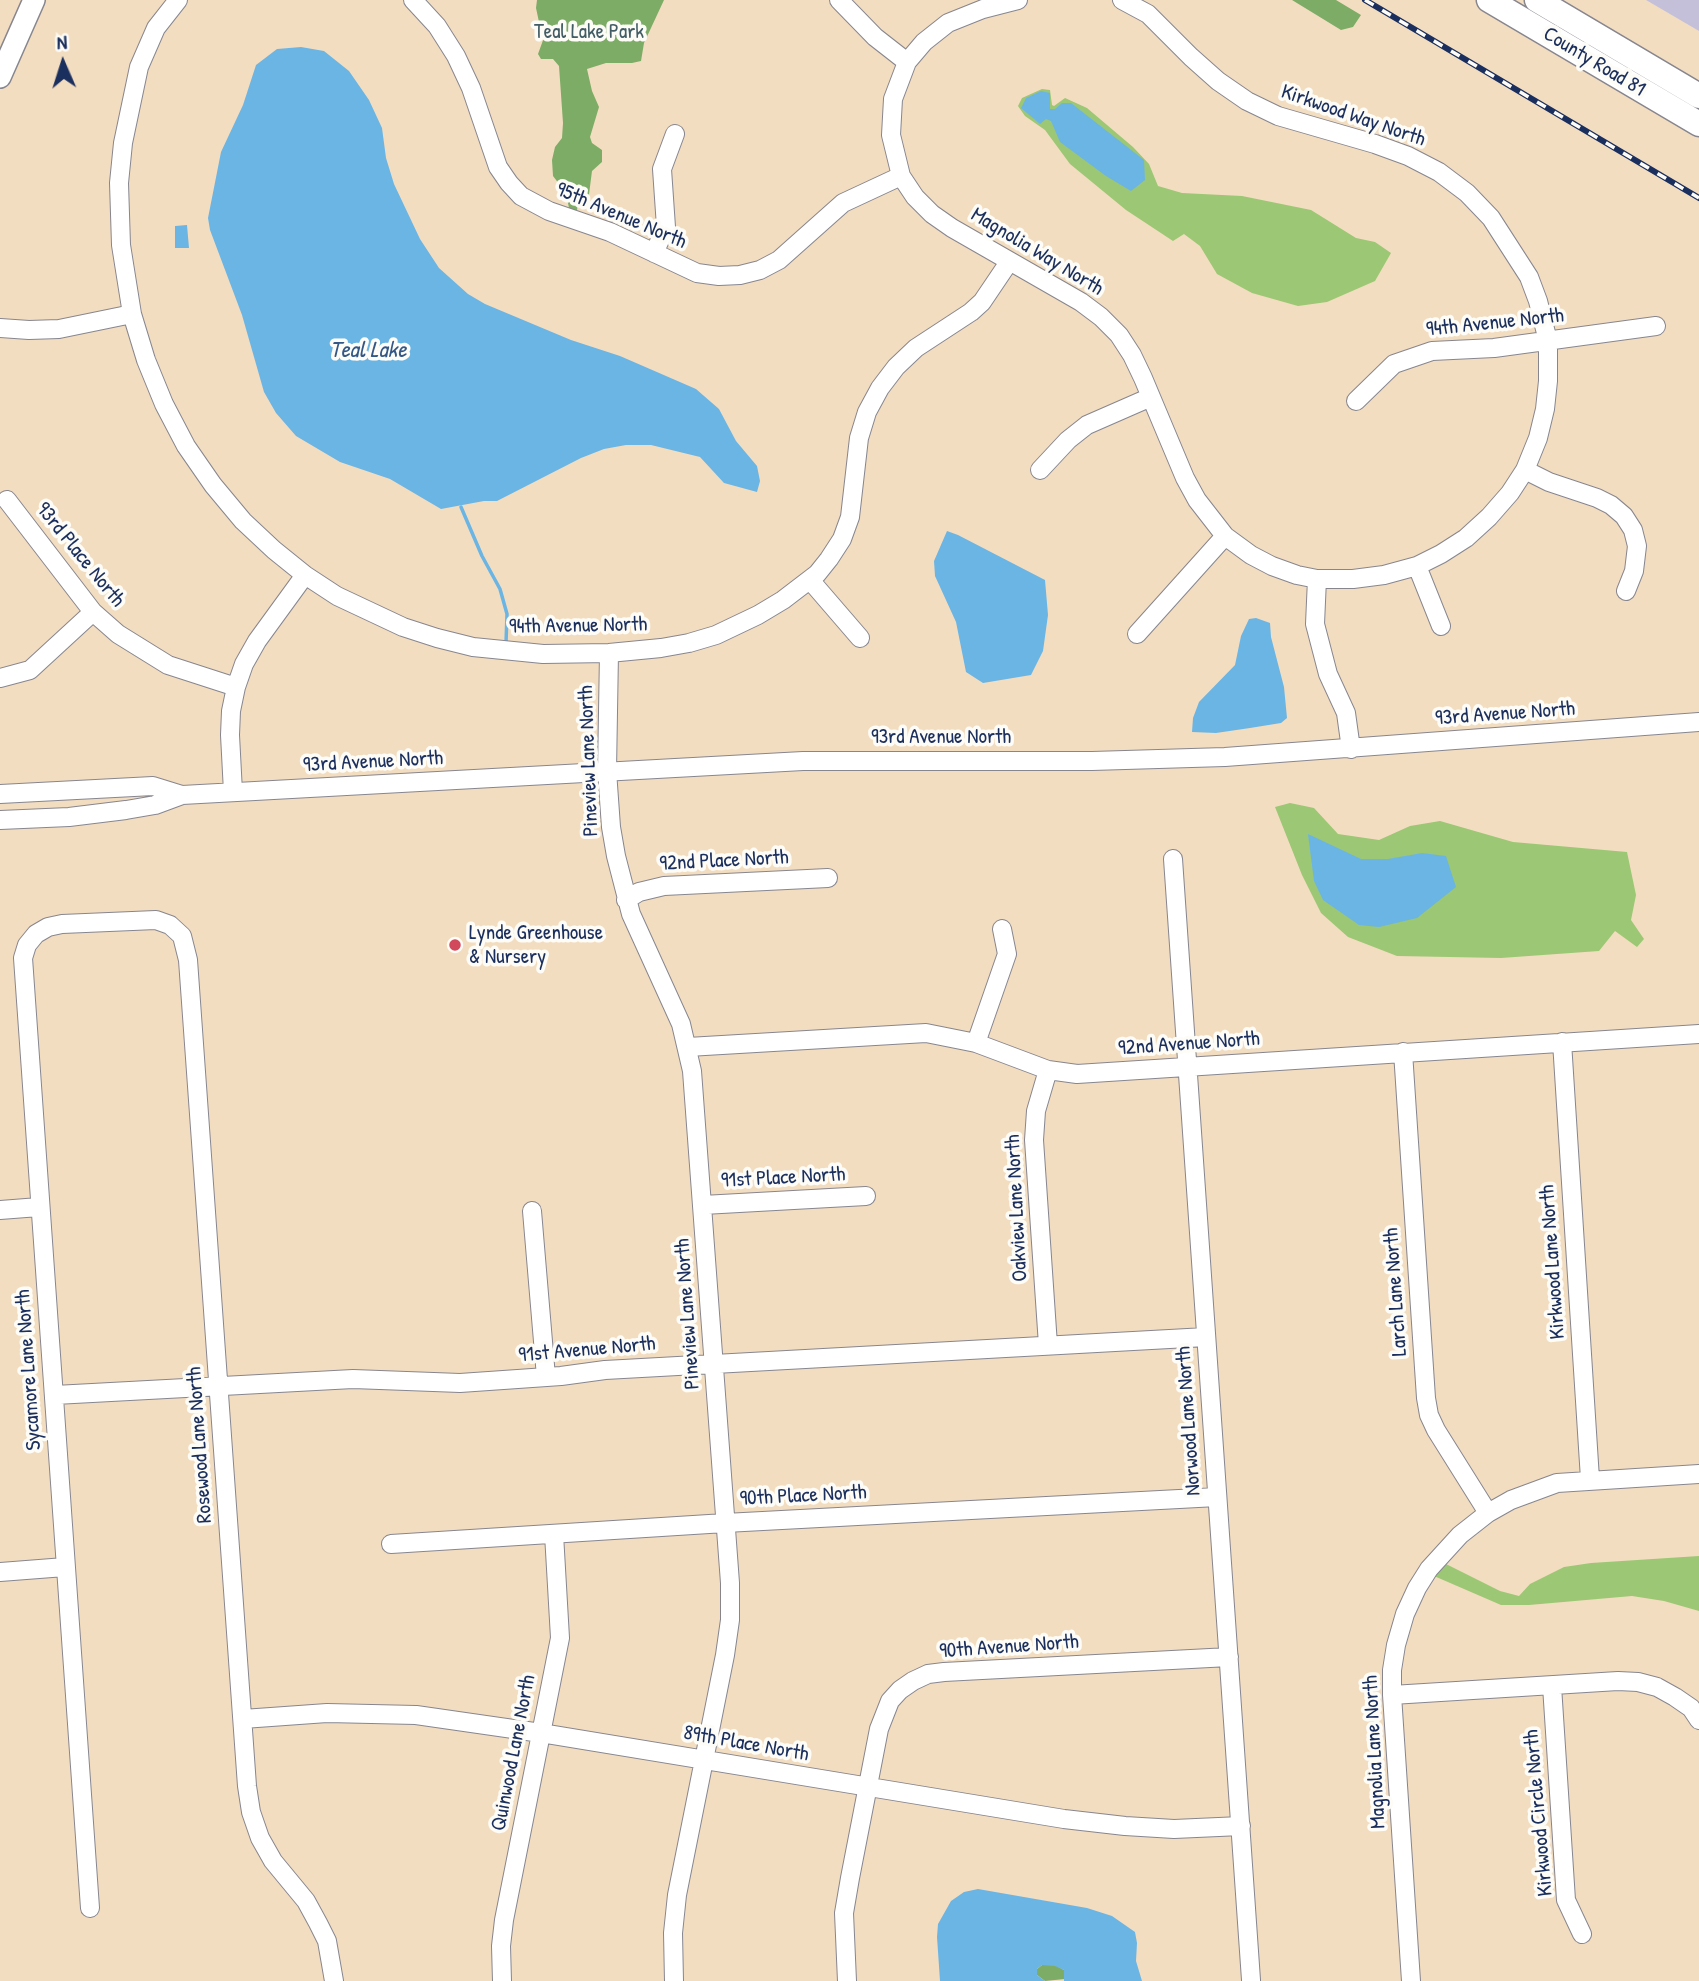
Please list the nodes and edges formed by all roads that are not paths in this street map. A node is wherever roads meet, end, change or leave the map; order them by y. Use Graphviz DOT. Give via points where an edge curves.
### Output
graph roads {
  1 [pos="34,0"];
  2 [pos="178,0"];
  3 [pos="413,0"];
  4 [pos="839,0"];
  5 [pos="1018,0"];
  6 [pos="1122,0"];
  7 [pos="1489,0"];
  8 [pos="1537,0"];
  9 [pos="907,62"];
  10 [pos="0,78"];
  11 [pos="1699,96"];
  12 [pos="1699,124"];
  13 [pos="675,134"];
  14 [pos="901,176"];
  15 [pos="654,253"];
  16 [pos="1009,262"];
  17 [pos="132,314"];
  18 [pos="1656,326"];
  19 [pos="0,328"];
  20 [pos="1548,341"];
  21 [pos="1151,397"];
  22 [pos="1356,401"];
  23 [pos="1040,470"];
  24 [pos="1525,470"];
  25 [pos="7,500"];
  26 [pos="1225,537"];
  27 [pos="1417,566"];
  28 [pos="305,575"];
  29 [pos="1317,579"];
  30 [pos="810,580"];
  31 [pos="1626,591"];
  32 [pos="93,612"];
  33 [pos="1441,626"];
  34 [pos="1137,634"];
  35 [pos="860,638"];
  36 [pos="609,653"];
  37 [pos="0,678"];
  38 [pos="236,687"];
  39 [pos="1699,722"];
  40 [pos="1351,749"];
  41 [pos="607,771"];
  42 [pos="233,792"];
  43 [pos="0,794"];
  44 [pos="182,795"];
  45 [pos="0,820"];
  46 [pos="1173,859"];
  47 [pos="828,878"];
  48 [pos="626,900"];
  49 [pos="135,920"];
  50 [pos="1002,929"];
  51 [pos="1699,1034"];
  52 [pos="1562,1042"];
  53 [pos="976,1043"];
  54 [pos="688,1047"];
  55 [pos="1403,1052"];
  56 [pos="1189,1066"];
  57 [pos="1048,1070"];
  58 [pos="866,1196"];
  59 [pos="703,1205"];
  60 [pos="39,1207"];
  61 [pos="0,1210"];
  62 [pos="532,1210"];
  63 [pos="1206,1337"];
  64 [pos="1048,1346"];
  65 [pos="714,1363"];
  66 [pos="546,1377"];
  67 [pos="219,1386"];
  68 [pos="55,1395"];
  69 [pos="1699,1474"];
  70 [pos="1590,1479"];
  71 [pos="1217,1497"];
  72 [pos="1488,1513"];
  73 [pos="725,1522"];
  74 [pos="554,1534"];
  75 [pos="391,1544"];
  76 [pos="65,1567"];
  77 [pos="0,1572"];
  78 [pos="1229,1657"];
  79 [pos="1552,1686"];
  80 [pos="1392,1695"];
  81 [pos="243,1719"];
  82 [pos="1699,1720"];
  83 [pos="541,1733"];
  84 [pos="704,1760"];
  85 [pos="867,1787"];
  86 [pos="1241,1826"];
  87 [pos="90,1908"];
  88 [pos="1583,1934"];
  89 [pos="1251,1980"];
  90 [pos="334,1981"];
  91 [pos="502,1981"];
  92 [pos="674,1981"];
  93 [pos="847,1981"];
  94 [pos="1411,1981"];
  1 -- 10 [label="main road"];
  2 -- 17 [label="street" via="146,47 123,144 121,245"];
  3 -- 15 [label="street, 95th Avenue North" via="456,56 498,167 509,183 536,205"];
  4 -- 9 [label="street"];
  5 -- 9 [label="street" via="948,23"];
  6 -- 20 [label="street, Kirkwood Way North" via="1148,14 1200,65 1247,100 1278,116 1408,156 1466,193 1491,218 1529,277"];
  7 -- 12 [label="highway, County Road 81"];
  8 -- 11 [label="highway, County Road 81"];
  9 -- 14 [label="street, Magnolia Way North" via="896,88 890,123"];
  13 -- 15 [label="street" via="662,169 666,228"];
  14 -- 15 [label="street, 95th Avenue North" via="843,204 779,260 760,270 740,275 698,273"];
  14 -- 16 [label="street, Magnolia Way North" via="932,215"];
  16 -- 21 [label="street, Magnolia Way North" via="1101,317 1132,355"];
  16 -- 30 [label="street" via="982,302 916,348 880,388 859,438 842,540"];
  17 -- 19 [label="street" via="59,329"];
  17 -- 28 [label="street" via="164,404 187,446 243,521"];
  18 -- 20 [label="street, 94th Avenue North"];
  20 -- 22 [label="street, 94th Avenue North" via="1413,356 1394,365"];
  20 -- 24 [label="street, Kirkwood Way North" via="1545,409"];
  21 -- 23 [label="street" via="1087,425"];
  21 -- 26 [label="street, Magnolia Way North" via="1185,478"];
  24 -- 27 [label="street, Kirkwood Way North" via="1496,509 1466,538"];
  24 -- 31 [label="street" via="1597,498 1624,516 1637,546"];
  25 -- 32 [label="street, 93rd Place North"];
  26 -- 29 [label="street, Magnolia Way North" via="1272,566"];
  26 -- 34 [label="street"];
  27 -- 29 [label="street, Kirkwood Way North" via="1373,577"];
  27 -- 33 [label="street"];
  28 -- 36 [label="street, 94th Avenue North" via="403,627 473,647 543,654"];
  28 -- 38 [label="street" via="257,641"];
  29 -- 40 [label="street" via="1315,624 1328,674 1346,713"];
  30 -- 35 [label="street"];
  30 -- 36 [label="street, 94th Avenue North" via="758,615 716,635"];
  32 -- 37 [label="street" via="30,670"];
  32 -- 38 [label="street, 93rd Place North" via="136,647 168,665"];
  36 -- 41 [label="street, Pineview Lane North"];
  38 -- 42 [label="street" via="230,735"];
  39 -- 40 [label="street, 93rd Avenue North"];
  40 -- 41 [label="street, 93rd Avenue North" via="1178,759 816,760"];
  41 -- 42 [label="street, 93rd Avenue North"];
  41 -- 48 [label="street, Pineview Lane North" via="611,827"];
  42 -- 44 [label="street, 93rd Avenue North"];
  43 -- 44 [label="street, 93rd Avenue North" via="153,786"];
  44 -- 45 [label="street, 93rd Avenue North" via="126,810"];
  46 -- 56 [label="street, Norwood Lane North"];
  47 -- 48 [label="street, 92nd Place North" via="664,886"];
  48 -- 54 [label="street, Pineview Lane North"];
  49 -- 60 [label="street, Sycamore Lane North" via="55,926 36,934 27,945 23,969"];
  49 -- 67 [label="street, Rosewood Lane North" via="170,925 187,949"];
  50 -- 53 [label="street" via="1007,954"];
  51 -- 52 [label="street, 92nd Avenue North"];
  52 -- 55 [label="street, 92nd Avenue North"];
  52 -- 70 [label="street, Kirkwood Lane North"];
  53 -- 54 [label="street, 92nd Avenue North" via="926,1033"];
  53 -- 57 [label="street, 92nd Avenue North"];
  54 -- 59 [label="street, Pineview Lane North"];
  55 -- 56 [label="street, 92nd Avenue North"];
  55 -- 72 [label="street, Larch Lane North" via="1429,1415"];
  56 -- 57 [label="street, 92nd Avenue North" via="1077,1074"];
  56 -- 63 [label="street, Norwood Lane North"];
  57 -- 64 [label="street, Oakview Lane North" via="1034,1140"];
  58 -- 59 [label="street, 91st Place North"];
  59 -- 65 [label="street, Pineview Lane North"];
  60 -- 61 [label="street"];
  60 -- 68 [label="street, Sycamore Lane North"];
  62 -- 66 [label="street"];
  63 -- 64 [label="street, 91st Avenue North"];
  63 -- 71 [label="street, Norwood Lane North"];
  64 -- 65 [label="street, 91st Avenue North"];
  65 -- 66 [label="street, 91st Avenue North"];
  65 -- 73 [label="street, Pineview Lane North"];
  66 -- 67 [label="street, 91st Avenue North" via="460,1383 379,1378"];
  67 -- 68 [label="street, 91st Avenue North"];
  67 -- 81 [label="street, Rosewood Lane North"];
  68 -- 76 [label="street, Sycamore Lane North"];
  69 -- 70 [label="street"];
  70 -- 72 [label="street" via="1545,1487"];
  71 -- 73 [label="street, 90th Place North"];
  71 -- 78 [label="street, Norwood Lane North"];
  72 -- 80 [label="street, Magnolia Lane North" via="1439,1557 1417,1588 1396,1645"];
  73 -- 74 [label="street, 90th Place North"];
  73 -- 84 [label="street, Pineview Lane North" via="730,1620"];
  74 -- 75 [label="street, 90th Place North"];
  74 -- 83 [label="street, Quinwood Lane North" via="560,1638"];
  76 -- 77 [label="street"];
  76 -- 87 [label="street, Sycamore Lane North"];
  78 -- 85 [label="street, 90th Avenue North" via="928,1674 890,1701"];
  78 -- 86 [label="street, Norwood Lane North"];
  79 -- 80 [label="street"];
  79 -- 82 [label="street" via="1638,1682 1675,1697"];
  79 -- 88 [label="street, Kirkwood Circle North" via="1566,1900"];
  80 -- 94 [label="street, Magnolia Lane North"];
  81 -- 83 [label="street, 89th Place North" via="394,1713"];
  81 -- 90 [label="street, Rosewood Lane North" via="247,1786 260,1838 318,1923 327,1941"];
  83 -- 84 [label="street, 89th Place North"];
  83 -- 91 [label="street, Quinwood Lane North" via="505,1920"];
  84 -- 85 [label="street, 89th Place North"];
  84 -- 92 [label="street, Pineview Lane North" via="677,1895"];
  85 -- 86 [label="street, 89th Place North" via="1114,1825 1174,1829"];
  85 -- 93 [label="street" via="844,1913"];
  86 -- 89 [label="street, Norwood Lane North"];
}
